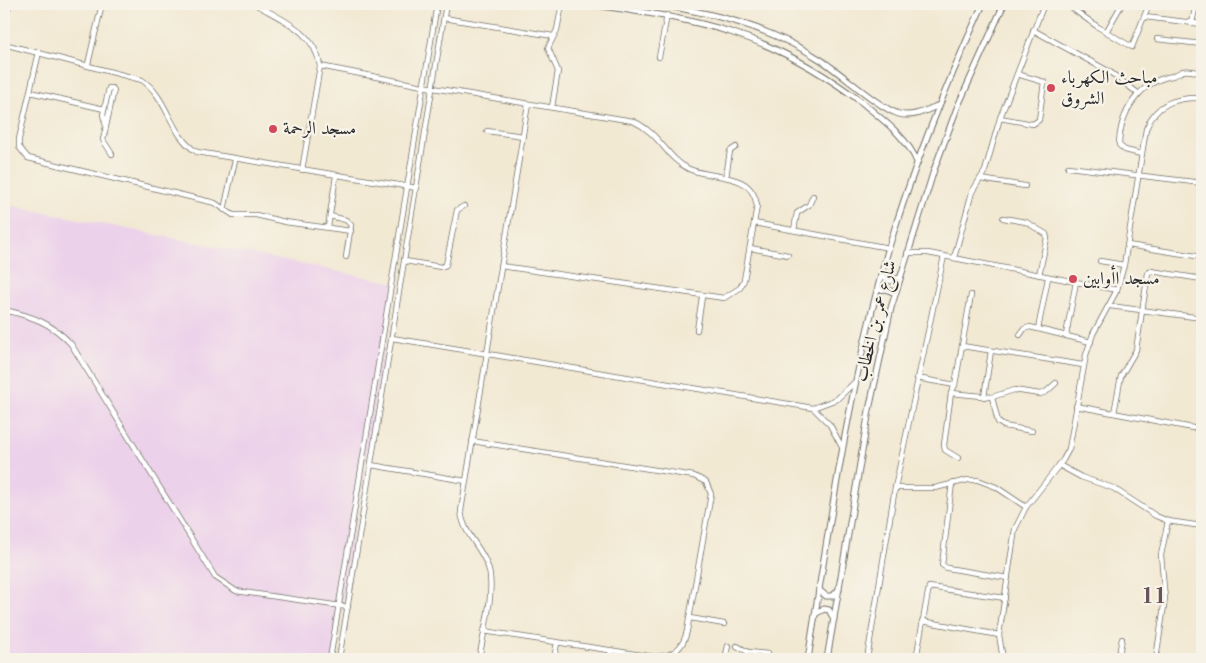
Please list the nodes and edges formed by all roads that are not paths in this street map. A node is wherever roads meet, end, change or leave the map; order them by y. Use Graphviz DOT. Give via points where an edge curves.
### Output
graph roads {
  1 [pos="9,4"];
  2 [pos="102,4"];
  3 [pos="255,4"];
  4 [pos="437,4"];
  5 [pos="446,4"];
  6 [pos="562,4"];
  7 [pos="588,4"];
  8 [pos="657,4"];
  9 [pos="983,4"];
  10 [pos="1004,4"];
  11 [pos="1044,4"];
  12 [pos="1066,4"];
  13 [pos="1122,4"];
  14 [pos="1149,4"];
  15 [pos="1196,4"];
  16 [pos="672,5"];
  17 [pos="265,6"];
  18 [pos="667,15"];
  19 [pos="1145,16"];
  20 [pos="444,18"];
  21 [pos="1192,23"];
  22 [pos="1202,24"];
  23 [pos="4,25"];
  24 [pos="751,26"];
  25 [pos="1033,30"];
  26 [pos="1106,32"];
  27 [pos="553,36"];
  28 [pos="748,36"];
  29 [pos="1157,39"];
  30 [pos="4,44"];
  31 [pos="1202,44"];
  32 [pos="39,52"];
  33 [pos="660,57"];
  34 [pos="1202,61"];
  35 [pos="88,64"];
  36 [pos="320,66"];
  37 [pos="1201,73"];
  38 [pos="1017,74"];
  39 [pos="424,86"];
  40 [pos="433,88"];
  41 [pos="30,92"];
  42 [pos="1138,94"];
  43 [pos="1202,98"];
  44 [pos="528,104"];
  45 [pos="939,105"];
  46 [pos="552,107"];
  47 [pos="1000,118"];
  48 [pos="487,131"];
  49 [pos="523,136"];
  50 [pos="736,147"];
  51 [pos="112,154"];
  52 [pos="1141,154"];
  53 [pos="235,160"];
  54 [pos="917,162"];
  55 [pos="1068,167"];
  56 [pos="302,170"];
  57 [pos="336,176"];
  58 [pos="726,177"];
  59 [pos="1138,177"];
  60 [pos="980,179"];
  61 [pos="1202,183"];
  62 [pos="1025,186"];
  63 [pos="408,187"];
  64 [pos="417,188"];
  65 [pos="813,196"];
  66 [pos="464,206"];
  67 [pos="224,210"];
  68 [pos="330,216"];
  69 [pos="1003,218"];
  70 [pos="754,223"];
  71 [pos="328,227"];
  72 [pos="794,230"];
  73 [pos="352,231"];
  74 [pos="1128,245"];
  75 [pos="750,248"];
  76 [pos="889,248"];
  77 [pos="907,253"];
  78 [pos="788,255"];
  79 [pos="944,256"];
  80 [pos="346,257"];
  81 [pos="1202,257"];
  82 [pos="954,258"];
  83 [pos="405,261"];
  84 [pos="1100,261"];
  85 [pos="1124,265"];
  86 [pos="501,266"];
  87 [pos="882,275"];
  88 [pos="1039,275"];
  89 [pos="899,278"];
  90 [pos="1048,278"];
  91 [pos="1202,279"];
  92 [pos="1076,282"];
  93 [pos="878,290"];
  94 [pos="1117,290"];
  95 [pos="1202,291"];
  96 [pos="895,293"];
  97 [pos="971,295"];
  98 [pos="702,296"];
  99 [pos="1110,306"];
  100 [pos="4,310"];
  101 [pos="1142,310"];
  102 [pos="1201,317"];
  103 [pos="1038,328"];
  104 [pos="697,330"];
  105 [pos="1020,335"];
  106 [pos="1066,335"];
  107 [pos="392,338"];
  108 [pos="1091,342"];
  109 [pos="962,346"];
  110 [pos="991,351"];
  111 [pos="487,355"];
  112 [pos="1083,365"];
  113 [pos="917,378"];
  114 [pos="856,381"];
  115 [pos="1056,382"];
  116 [pos="955,386"];
  117 [pos="951,393"];
  118 [pos="984,398"];
  119 [pos="992,398"];
  120 [pos="1076,406"];
  121 [pos="813,408"];
  122 [pos="1114,413"];
  123 [pos="1192,428"];
  124 [pos="1032,431"];
  125 [pos="472,442"];
  126 [pos="844,450"];
  127 [pos="958,458"];
  128 [pos="371,465"];
  129 [pos="1059,465"];
  130 [pos="466,481"];
  131 [pos="952,483"];
  132 [pos="895,488"];
  133 [pos="1026,507"];
  134 [pos="1168,521"];
  135 [pos="1202,526"];
  136 [pos="1008,578"];
  137 [pos="819,590"];
  138 [pos="839,590"];
  139 [pos="1005,598"];
  140 [pos="339,606"];
  141 [pos="348,607"];
  142 [pos="815,614"];
  143 [pos="690,618"];
  144 [pos="834,619"];
  145 [pos="922,621"];
  146 [pos="724,624"];
  147 [pos="483,631"];
  148 [pos="999,634"];
  149 [pos="1122,639"];
  150 [pos="557,642"];
  151 [pos="728,646"];
  152 [pos="737,646"];
  153 [pos="611,650"];
  154 [pos="768,654"];
  155 [pos="668,658"];
  156 [pos="330,659"];
  157 [pos="339,659"];
  158 [pos="479,659"];
  159 [pos="554,659"];
  160 [pos="609,659"];
  161 [pos="725,659"];
  162 [pos="808,659"];
  163 [pos="827,659"];
  164 [pos="867,659"];
  165 [pos="916,659"];
  166 [pos="1003,659"];
  167 [pos="1118,659"];
  168 [pos="1156,659"];
  1 -- 23 [label="street"];
  2 -- 35 [label="street"];
  3 -- 17 [label="street"];
  4 -- 39 [label="street"];
  5 -- 20 [label="street"];
  6 -- 27 [label="street"];
  7 -- 18 [label="street"];
  8 -- 16 [label="street"];
  9 -- 45 [label="street, شارع عمر بن الخطاب"];
  10 -- 77 [label="street, شارع عمر بن الخطاب" via="957,108"];
  11 -- 25 [label="street"];
  12 -- 26 [label="street"];
  13 -- 26 [label="street"];
  14 -- 19 [label="street"];
  15 -- 21 [label="street"];
  16 -- 24 [label="street"];
  17 -- 36 [label="street" via="307,36 316,50"];
  18 -- 28 [label="street"];
  18 -- 33 [label="street"];
  19 -- 21 [label="street"];
  19 -- 26 [label="street" via="1132,47"];
  20 -- 27 [label="street"];
  20 -- 40 [label="street"];
  21 -- 22 [label="street"];
  24 -- 28 [label="street"];
  24 -- 45 [label="street" via="798,46 893,112 910,115"];
  25 -- 38 [label="street"];
  25 -- 42 [label="street" via="1110,72"];
  27 -- 46 [label="street" via="548,48 558,71"];
  28 -- 54 [label="street" via="786,53 845,90 904,139"];
  29 -- 31 [label="street"];
  30 -- 32 [label="street"];
  32 -- 35 [label="street"];
  32 -- 41 [label="street"];
  34 -- 37 [label="street"];
  35 -- 53 [label="street" via="142,80 152,88 189,148"];
  36 -- 39 [label="street"];
  36 -- 56 [label="street"];
  37 -- 42 [label="street" via="1183,70 1159,79"];
  38 -- 47 [label="street"];
  38 -- 47 [label="street" via="1044,82 1039,120 1033,124"];
  39 -- 40 [label="street"];
  39 -- 63 [label="street"];
  40 -- 44 [label="street"];
  40 -- 64 [label="street"];
  41 -- 51 [label="street" via="107,106 103,140"];
  41 -- 67 [label="street" via="18,139 19,147 28,158 215,203"];
  42 -- 52 [label="street" via="1124,116 1119,145"];
  43 -- 52 [label="street" via="1182,97 1159,108 1149,122"];
  44 -- 46 [label="street"];
  44 -- 49 [label="street"];
  45 -- 54 [label="street, شارع عمر بن الخطاب"];
  46 -- 58 [label="street" via="633,121 656,136 684,166 697,172"];
  47 -- 60 [label="street"];
  48 -- 49 [label="street"];
  49 -- 86 [label="street"];
  50 -- 58 [label="street" via="730,151"];
  52 -- 59 [label="street"];
  53 -- 56 [label="street"];
  53 -- 67 [label="street"];
  54 -- 76 [label="street, شارع عمر بن الخطاب"];
  55 -- 59 [label="street"];
  56 -- 57 [label="street"];
  57 -- 63 [label="street"];
  57 -- 68 [label="street"];
  58 -- 70 [label="street" via="740,180 753,190 757,206"];
  59 -- 61 [label="street"];
  59 -- 74 [label="street"];
  60 -- 62 [label="street"];
  60 -- 82 [label="street" via="972,192"];
  63 -- 64 [label="street"];
  63 -- 140 [label="street"];
  64 -- 83 [label="street"];
  65 -- 72 [label="street" via="809,205 797,213"];
  66 -- 83 [label="street" via="457,210 446,265"];
  67 -- 71 [label="street" via="233,215 256,215"];
  68 -- 71 [label="street"];
  68 -- 73 [label="street" via="348,221"];
  69 -- 88 [label="street" via="1026,222 1046,234"];
  70 -- 72 [label="street"];
  70 -- 75 [label="street"];
  71 -- 73 [label="street"];
  72 -- 76 [label="street"];
  73 -- 80 [label="street"];
  74 -- 81 [label="street"];
  74 -- 85 [label="street"];
  75 -- 78 [label="street"];
  75 -- 98 [label="street" via="740,288 724,298"];
  76 -- 87 [label="street, شارع عمر بن الخطاب"];
  77 -- 79 [label="street"];
  77 -- 89 [label="street, شارع عمر بن الخطاب"];
  79 -- 82 [label="street"];
  79 -- 113 [label="street"];
  82 -- 88 [label="street"];
  83 -- 107 [label="street"];
  84 -- 85 [label="street"];
  85 -- 94 [label="street"];
  86 -- 98 [label="street"];
  86 -- 111 [label="street"];
  87 -- 89 [label="street" via="891,281"];
  87 -- 93 [label="street, شارع عمر بن الخطاب"];
  88 -- 90 [label="street"];
  89 -- 96 [label="street, شارع عمر بن الخطاب"];
  90 -- 92 [label="street"];
  90 -- 103 [label="street"];
  91 -- 101 [label="street" via="1150,271"];
  92 -- 94 [label="street"];
  92 -- 106 [label="street"];
  93 -- 96 [label="street"];
  93 -- 114 [label="street, شارع عمر بن الخطاب"];
  94 -- 99 [label="street"];
  95 -- 102 [label="street"];
  96 -- 138 [label="street, شارع عمر بن الخطاب" via="868,410"];
  97 -- 109 [label="street"];
  98 -- 104 [label="street"];
  99 -- 101 [label="street"];
  99 -- 108 [label="street"];
  100 -- 140 [label="street" via="48,323 71,344 215,577 225,585 249,593"];
  101 -- 102 [label="street"];
  101 -- 122 [label="street" via="1136,350 1121,376"];
  103 -- 105 [label="street" via="1026,328"];
  103 -- 106 [label="street"];
  106 -- 108 [label="street"];
  107 -- 111 [label="street"];
  107 -- 128 [label="street"];
  108 -- 112 [label="street"];
  109 -- 110 [label="street"];
  109 -- 116 [label="street"];
  110 -- 112 [label="street"];
  110 -- 118 [label="street"];
  111 -- 121 [label="street"];
  111 -- 125 [label="street"];
  112 -- 120 [label="street"];
  113 -- 116 [label="street"];
  113 -- 132 [label="street"];
  114 -- 121 [label="street" via="837,399"];
  114 -- 126 [label="street, شارع عمر بن الخطاب"];
  115 -- 119 [label="street" via="1043,394 1010,390"];
  116 -- 117 [label="street"];
  117 -- 118 [label="street"];
  117 -- 127 [label="street" via="944,446"];
  118 -- 119 [label="street"];
  119 -- 124 [label="street" via="998,422"];
  120 -- 122 [label="street"];
  120 -- 129 [label="street" via="1069,449"];
  121 -- 126 [label="street" via="830,425"];
  122 -- 123 [label="street"];
  125 -- 130 [label="street"];
  125 -- 143 [label="street" via="694,476 706,482 710,494"];
  126 -- 137 [label="street, شارع عمر بن الخطاب"];
  128 -- 130 [label="street"];
  128 -- 141 [label="street"];
  129 -- 133 [label="street"];
  129 -- 134 [label="street" via="1113,488"];
  130 -- 147 [label="street" via="462,519 485,559 490,576"];
  131 -- 132 [label="street" via="935,488"];
  131 -- 133 [label="street" via="968,480 987,483"];
  131 -- 136 [label="street" via="942,564 947,568"];
  132 -- 164 [label="street"];
  133 -- 136 [label="street" via="1015,529"];
  134 -- 135 [label="street"];
  134 -- 168 [label="street" via="1161,555 1165,599"];
  136 -- 139 [label="street"];
  137 -- 138 [label="street" via="826,596 832,596"];
  137 -- 142 [label="street, شارع عمر بن الخطاب"];
  138 -- 144 [label="street, شارع عمر بن الخطاب"];
  139 -- 145 [label="street" via="931,586 927,590"];
  139 -- 148 [label="street"];
  140 -- 141 [label="street"];
  140 -- 156 [label="street"];
  141 -- 157 [label="street"];
  142 -- 144 [label="street" via="824,609 833,614"];
  142 -- 162 [label="street, شارع عمر بن الخطاب"];
  143 -- 146 [label="street"];
  143 -- 155 [label="street" via="685,640"];
  144 -- 163 [label="street, شارع عمر بن الخطاب"];
  145 -- 148 [label="street"];
  145 -- 165 [label="street"];
  147 -- 150 [label="street"];
  147 -- 158 [label="street"];
  148 -- 166 [label="street"];
  149 -- 167 [label="street"];
  150 -- 153 [label="street"];
  150 -- 159 [label="street"];
  151 -- 161 [label="street"];
  152 -- 154 [label="street" via="748,652"];
  153 -- 155 [label="street"];
  153 -- 160 [label="street"];
}
